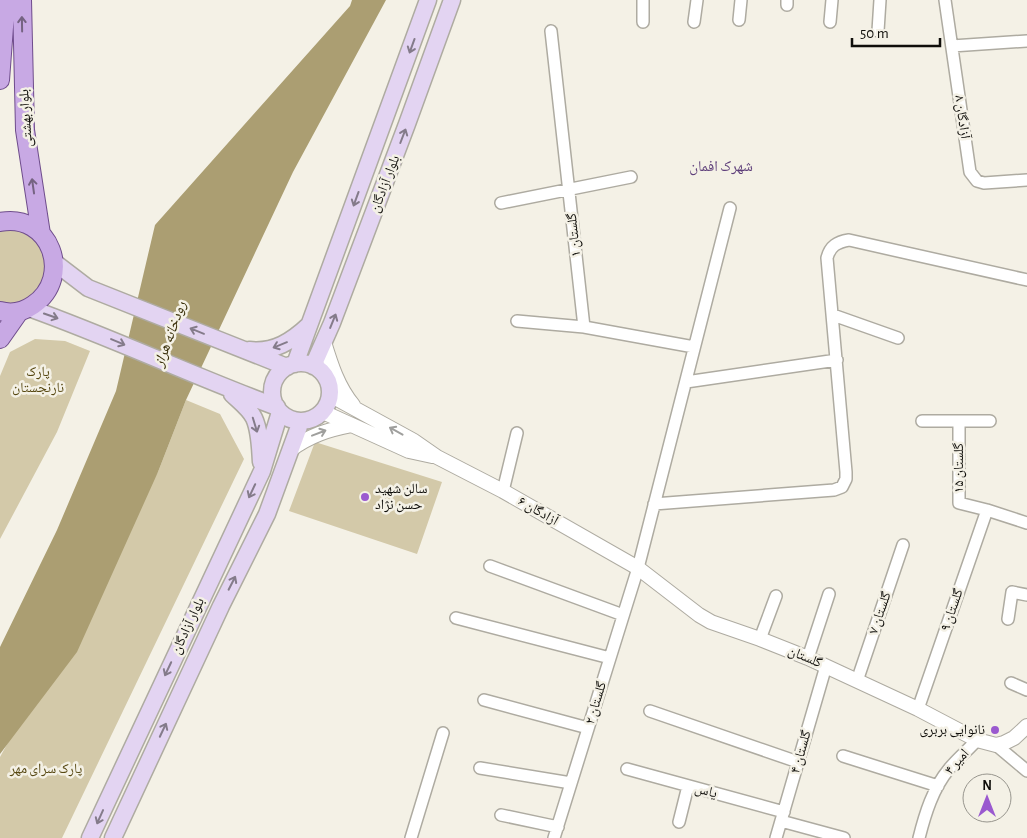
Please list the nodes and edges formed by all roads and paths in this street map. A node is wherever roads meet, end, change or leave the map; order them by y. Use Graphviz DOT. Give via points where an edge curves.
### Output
graph roads {
  1 [pos="428,0"];
  2 [pos="452,0"];
  3 [pos="643,0"];
  4 [pos="697,0"];
  5 [pos="741,0"];
  6 [pos="832,0"];
  7 [pos="880,0"];
  8 [pos="945,0"];
  9 [pos="13,2"];
  10 [pos="739,20"];
  11 [pos="643,22"];
  12 [pos="694,22"];
  13 [pos="830,22"];
  14 [pos="552,31"];
  15 [pos="878,31"];
  16 [pos="1027,41"];
  17 [pos="952,46"];
  18 [pos="401,76"];
  19 [pos="0,80"];
  20 [pos="422,81"];
  21 [pos="389,108"];
  22 [pos="410,115"];
  23 [pos="631,177"];
  24 [pos="1027,180"];
  25 [pos="569,189"];
  26 [pos="501,203"];
  27 [pos="730,208"];
  28 [pos="0,222"];
  29 [pos="41,234"];
  30 [pos="54,262"];
  31 [pos="1027,280"];
  32 [pos="24,310"];
  33 [pos="0,311"];
  34 [pos="833,315"];
  35 [pos="517,320"];
  36 [pos="311,322"];
  37 [pos="584,327"];
  38 [pos="898,338"];
  39 [pos="0,339"];
  40 [pos="324,342"];
  41 [pos="694,347"];
  42 [pos="242,349"];
  43 [pos="837,360"];
  44 [pos="291,365"];
  45 [pos="314,366"];
  46 [pos="686,382"];
  47 [pos="227,388"];
  48 [pos="330,395"];
  49 [pos="278,409"];
  50 [pos="357,410"];
  51 [pos="323,412"];
  52 [pos="301,421"];
  53 [pos="922,421"];
  54 [pos="959,421"];
  55 [pos="990,421"];
  56 [pos="352,425"];
  57 [pos="516,433"];
  58 [pos="290,450"];
  59 [pos="437,457"];
  60 [pos="262,471"];
  61 [pos="503,491"];
  62 [pos="654,504"];
  63 [pos="987,510"];
  64 [pos="1027,523"];
  65 [pos="903,545"];
  66 [pos="490,566"];
  67 [pos="638,568"];
  68 [pos="829,594"];
  69 [pos="1027,595"];
  70 [pos="776,596"];
  71 [pos="623,615"];
  72 [pos="456,618"];
  73 [pos="1008,619"];
  74 [pos="760,639"];
  75 [pos="610,658"];
  76 [pos="808,658"];
  77 [pos="826,666"];
  78 [pos="857,681"];
  79 [pos="1011,683"];
  80 [pos="1027,690"];
  81 [pos="484,700"];
  82 [pos="918,709"];
  83 [pos="650,711"];
  84 [pos="1027,726"];
  85 [pos="588,728"];
  86 [pos="443,733"];
  87 [pos="977,740"];
  88 [pos="133,744"];
  89 [pos="996,745"];
  90 [pos="153,753"];
  91 [pos="843,756"];
  92 [pos="798,762"];
  93 [pos="480,768"];
  94 [pos="628,769"];
  95 [pos="1027,771"];
  96 [pos="116,781"];
  97 [pos="572,783"];
  98 [pos="688,786"];
  99 [pos="938,786"];
  100 [pos="136,790"];
  101 [pos="501,815"];
  102 [pos="783,816"];
  103 [pos="679,822"];
  104 [pos="556,833"];
  105 [pos="90,838"];
  106 [pos="113,838"];
  107 [pos="411,838"];
  108 [pos="776,838"];
  109 [pos="844,838"];
  110 [pos="918,838"];
  1 -- 18 [label="main road, بلوار آزادگان, one-way"];
  2 -- 20 [label="main road, بلوار آزادگان"];
  3 -- 11 [label="street"];
  4 -- 12 [label="street"];
  5 -- 10 [label="street"];
  6 -- 13 [label="street"];
  7 -- 15 [label="street"];
  8 -- 17 [label="street, آزادگان ۸"];
  9 -- 19 [label="main road, بلوار بهشتی"];
  29 -- 9 [label="main road, بلوار بهشتی, one-way" via="25,130"];
  14 -- 25 [label="street, گلستان ۱"];
  16 -- 17 [label="street"];
  17 -- 24 [label="street, آزادگان ۸" via="970,172 977,181 984,183"];
  18 -- 20 [label="main road"];
  18 -- 21 [label="main road, بلوار آزادگان"];
  20 -- 22 [label="main road, بلوار آزادگان"];
  21 -- 22 [label="main road"];
  21 -- 36 [label="main road, بلوار آزادگان, one-way"];
  40 -- 22 [label="main road, بلوار آزادگان, one-way"];
  23 -- 25 [label="street"];
  25 -- 26 [label="street"];
  25 -- 37 [label="street, گلستان ۱"];
  27 -- 41 [label="street"];
  28 -- 29 [label="main road" via="19,222"];
  29 -- 30 [label="main road"];
  30 -- 32 [label="main road" via="54,276 49,289 40,300"];
  42 -- 30 [label="main road, one-way" via="88,288"];
  31 -- 34 [label="street" via="849,240 840,241 833,246 827,258"];
  32 -- 33 [label="main road"];
  32 -- 39 [label="main road"];
  32 -- 47 [label="main road, one-way" via="73,323"];
  34 -- 38 [label="street"];
  34 -- 43 [label="street"];
  35 -- 37 [label="street"];
  36 -- 42 [label="main road, one-way" via="294,339 278,346 262,352"];
  36 -- 44 [label="main road, بلوار آزادگان"];
  37 -- 41 [label="street"];
  40 -- 45 [label="main road, بلوار آزادگان"];
  40 -- 50 [label="street" via="344,394"];
  41 -- 46 [label="street"];
  42 -- 44 [label="main road"];
  43 -- 46 [label="street"];
  43 -- 62 [label="street" via="846,472 842,487"];
  44 -- 45 [label="main road" via="304,363"];
  44 -- 49 [label="main road" via="278,375 273,385"];
  45 -- 48 [label="main road" via="327,378"];
  46 -- 62 [label="street"];
  47 -- 49 [label="main road"];
  47 -- 60 [label="main road, one-way" via="254,419"];
  48 -- 50 [label="street, آزادگان ۶"];
  48 -- 51 [label="main road"];
  49 -- 52 [label="main road"];
  49 -- 60 [label="main road, بلوار آزادگان"];
  59 -- 50 [label="street, آزادگان ۶, one-way"];
  51 -- 52 [label="main road"];
  51 -- 56 [label="street, آزادگان ۶"];
  52 -- 58 [label="main road, بلوار آزادگان"];
  53 -- 54 [label="street"];
  54 -- 55 [label="street"];
  54 -- 63 [label="street, گلستان ۱۵" via="959,503"];
  58 -- 56 [label="street, one-way" via="324,431"];
  56 -- 59 [label="street, آزادگان ۶" via="409,451"];
  57 -- 61 [label="street"];
  90 -- 58 [label="main road, بلوار آزادگان, one-way" via="220,606 267,514"];
  59 -- 61 [label="street, آزادگان ۶"];
  60 -- 88 [label="main road, بلوار آزادگان, one-way"];
  61 -- 67 [label="street, آزادگان ۶"];
  62 -- 67 [label="street"];
  63 -- 64 [label="street, گلستان ۱۵"];
  63 -- 82 [label="street, گلستان ۹"];
  65 -- 78 [label="street, گلستان ۷"];
  66 -- 71 [label="street"];
  67 -- 71 [label="street, گلستان ۲"];
  67 -- 74 [label="street, گلستان" via="711,622"];
  68 -- 76 [label="street"];
  69 -- 73 [label="street" via="1012,592"];
  70 -- 74 [label="street"];
  71 -- 75 [label="street, گلستان ۲"];
  72 -- 75 [label="street"];
  74 -- 76 [label="street, گلستان"];
  75 -- 85 [label="street, گلستان ۲"];
  76 -- 77 [label="street, گلستان"];
  77 -- 78 [label="street, گلستان"];
  77 -- 92 [label="street, گلستان ۴"];
  78 -- 82 [label="street, گلستان"];
  79 -- 80 [label="street"];
  81 -- 85 [label="street"];
  82 -- 87 [label="street, گلستان"];
  83 -- 92 [label="street"];
  84 -- 89 [label="street" via="1014,738"];
  85 -- 97 [label="street, گلستان ۲"];
  86 -- 107 [label="street"];
  87 -- 89 [label="street, امیر ۴"];
  87 -- 99 [label="street, امیر ۴" via="948,769"];
  88 -- 90 [label="main road"];
  88 -- 96 [label="main road, بلوار آزادگان"];
  89 -- 95 [label="street"];
  90 -- 100 [label="main road, بلوار آزادگان"];
  91 -- 99 [label="street"];
  92 -- 102 [label="street, گلستان ۴"];
  93 -- 97 [label="street"];
  94 -- 98 [label="street, یاس"];
  96 -- 100 [label="main road"];
  96 -- 105 [label="main road, بلوار آزادگان, one-way"];
  97 -- 104 [label="street, گلستان ۲"];
  98 -- 102 [label="street, یاس"];
  98 -- 103 [label="street"];
  99 -- 110 [label="street, امیر ۴"];
  100 -- 106 [label="main road, بلوار آزادگان"];
  101 -- 104 [label="street"];
  102 -- 108 [label="street, گلستان ۴"];
  102 -- 109 [label="street, یاس"];
}
